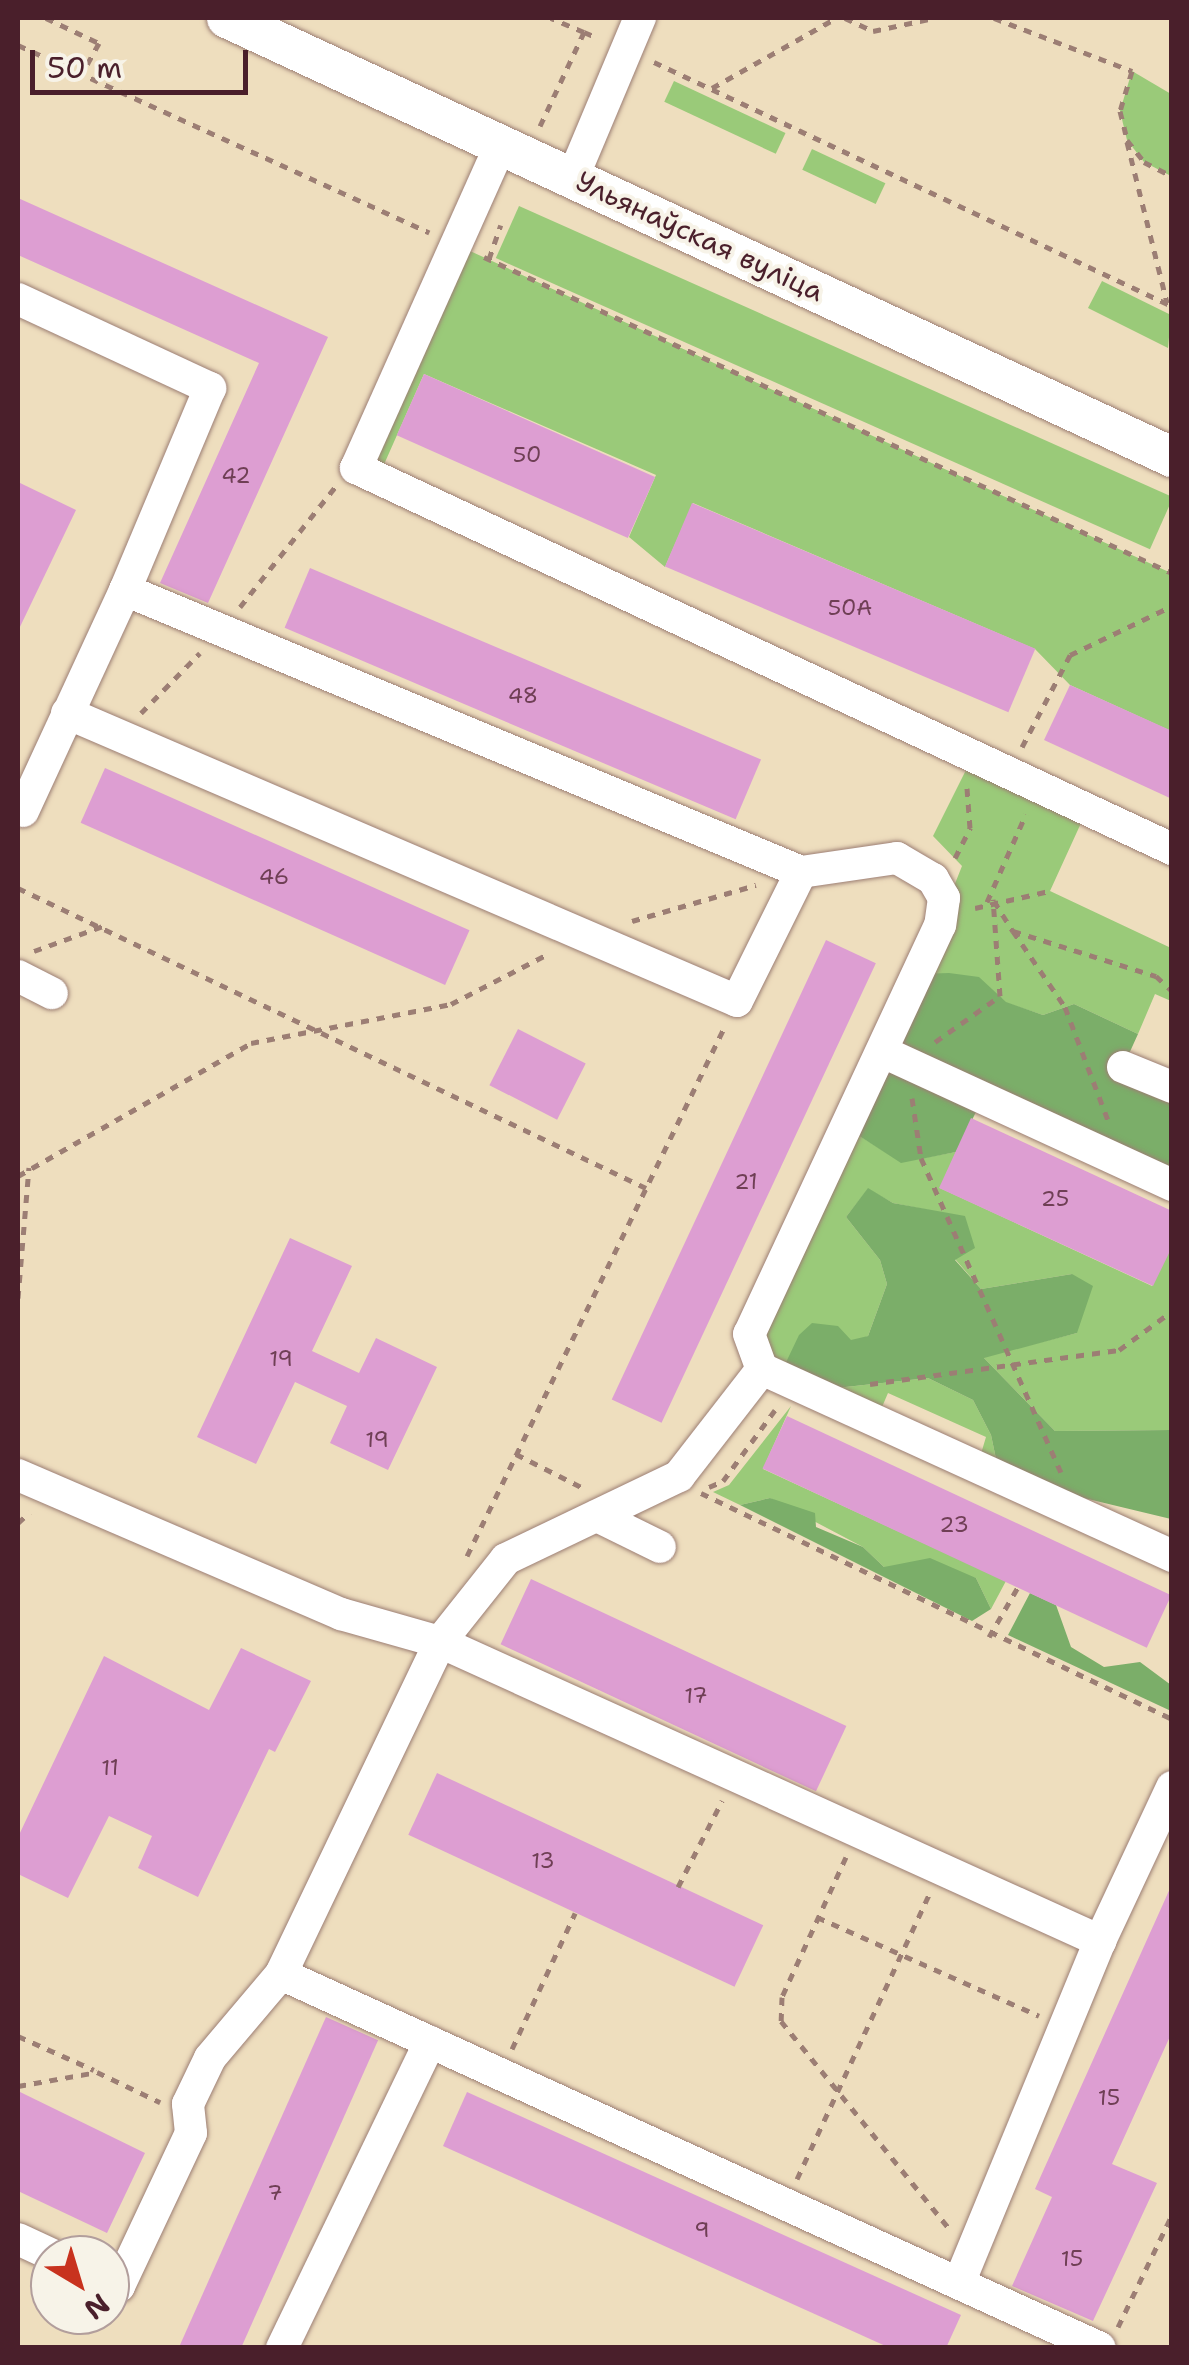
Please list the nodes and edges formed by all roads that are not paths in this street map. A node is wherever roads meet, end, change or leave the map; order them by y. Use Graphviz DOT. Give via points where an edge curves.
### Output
graph roads {
  1 [pos="227,18"];
  2 [pos="640,18"];
  3 [pos="501,144"];
  4 [pos="573,177"];
  5 [pos="18,299"];
  6 [pos="1172,457"];
  7 [pos="125,590"];
  8 [pos="67,713"];
  9 [pos="23,811"];
  10 [pos="1172,850"];
  11 [pos="801,872"];
  12 [pos="18,976"];
  13 [pos="52,993"];
  14 [pos="895,1057"];
  15 [pos="1123,1067"];
  16 [pos="1172,1087"];
  17 [pos="1172,1185"];
  18 [pos="762,1369"];
  19 [pos="18,1475"];
  20 [pos="596,1505"];
  21 [pos="660,1547"];
  22 [pos="1172,1556"];
  23 [pos="440,1642"];
  24 [pos="1172,1788"];
  25 [pos="1100,1941"];
  26 [pos="281,1974"];
  27 [pos="430,2042"];
  28 [pos="130,2263"];
  29 [pos="965,2269"];
  30 [pos="1108,2340"];
  31 [pos="282,2348"];
  1 -- 3 [label="main road, Ульянаўская вуліца"];
  2 -- 4 [label="lane"];
  3 -- 4 [label="main road, Ульянаўская вуліца"];
  3 -- 10 [label="lane" via="356,468"];
  4 -- 6 [label="main road, Ульянаўская вуліца"];
  5 -- 7 [label="lane" via="210,388"];
  7 -- 8 [label="lane"];
  7 -- 11 [label="lane"];
  8 -- 9 [label="lane"];
  8 -- 11 [label="lane" via="738,1001"];
  11 -- 14 [label="lane" via="897,858 940,888 945,907"];
  12 -- 13 [label="lane"];
  14 -- 17 [label="lane"];
  14 -- 18 [label="lane" via="749,1334"];
  15 -- 16 [label="lane"];
  18 -- 20 [label="lane" via="680,1476"];
  18 -- 22 [label="lane"];
  19 -- 23 [label="lane" via="341,1614"];
  20 -- 21 [label="lane"];
  20 -- 23 [label="lane" via="506,1560"];
  23 -- 25 [label="lane"];
  23 -- 26 [label="lane"];
  24 -- 25 [label="lane"];
  25 -- 29 [label="lane"];
  26 -- 27 [label="lane"];
  26 -- 28 [label="lane" via="210,2058 188,2104 191,2133"];
  27 -- 29 [label="lane" via="785,2204"];
  27 -- 31 [label="lane"];
  29 -- 30 [label="lane"];
}
